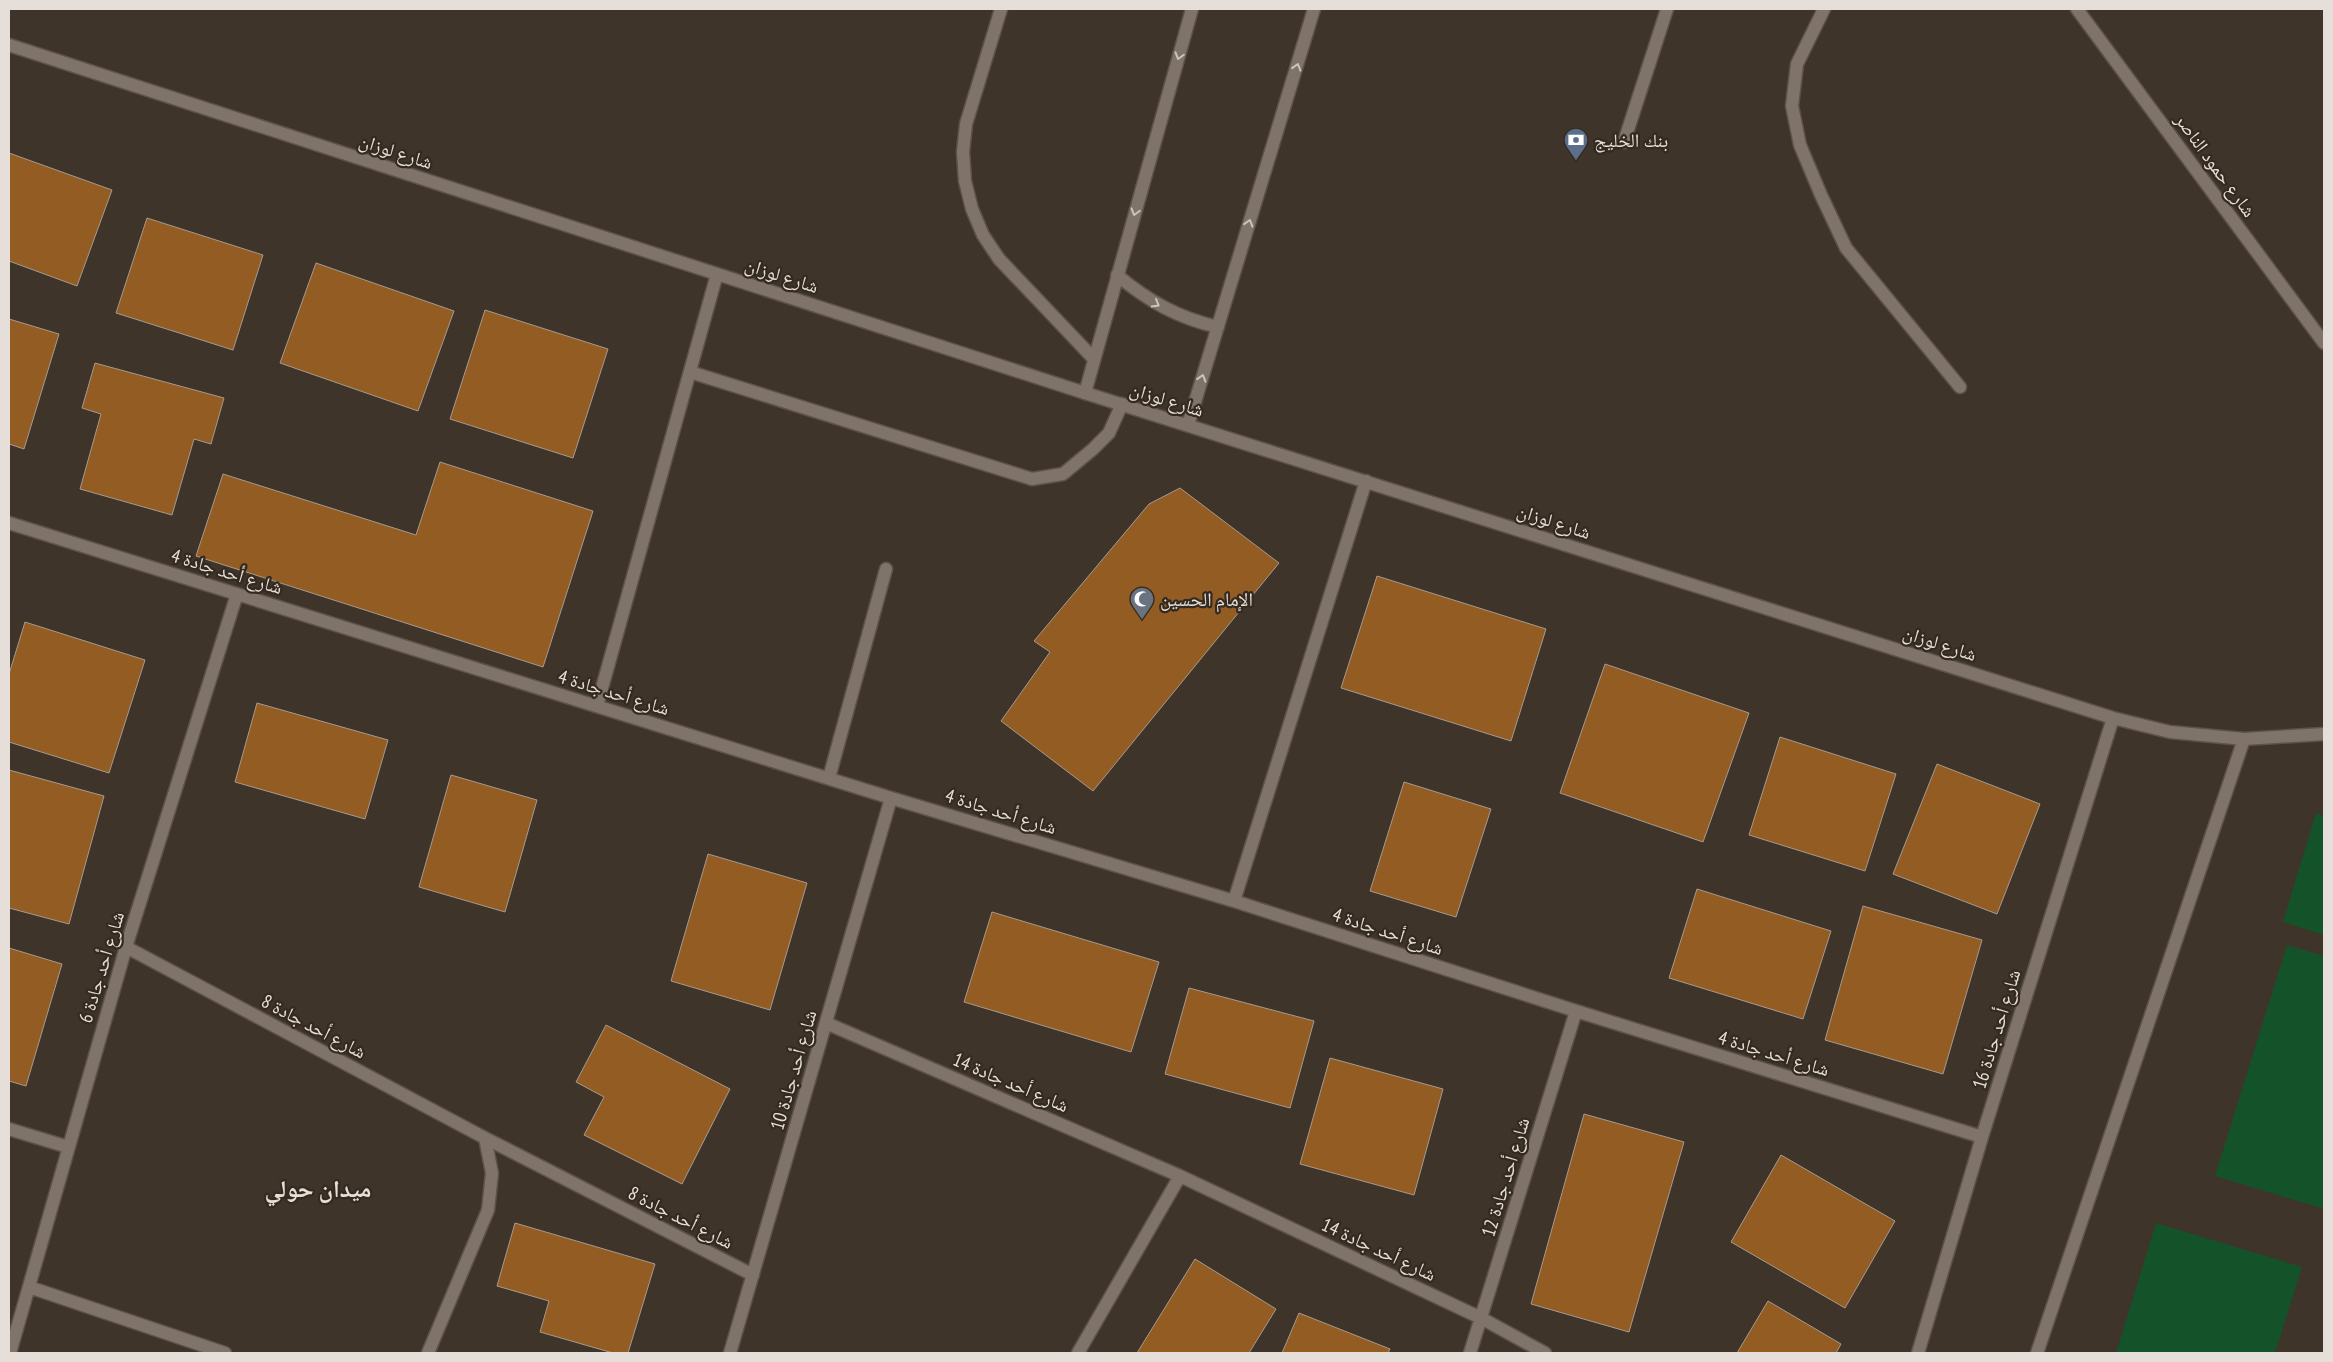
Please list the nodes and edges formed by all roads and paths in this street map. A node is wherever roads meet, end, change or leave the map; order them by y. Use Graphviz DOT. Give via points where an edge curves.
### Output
graph roads {
  1 [pos="1001,9"];
  2 [pos="1192,9"];
  3 [pos="1314,9"];
  4 [pos="1667,9"];
  5 [pos="1824,9"];
  6 [pos="2077,9"];
  7 [pos="9,45"];
  8 [pos="1624,142"];
  9 [pos="717,274"];
  10 [pos="1117,275"];
  11 [pos="1218,327"];
  12 [pos="2324,343"];
  13 [pos="1094,359"];
  14 [pos="690,372"];
  15 [pos="1960,386"];
  16 [pos="1085,393"];
  17 [pos="1122,404"];
  18 [pos="1188,425"];
  19 [pos="1366,481"];
  20 [pos="9,523"];
  21 [pos="886,568"];
  22 [pos="237,594"];
  23 [pos="597,706"];
  24 [pos="2113,718"];
  25 [pos="2324,734"];
  26 [pos="2244,739"];
  27 [pos="828,778"];
  28 [pos="891,798"];
  29 [pos="1234,901"];
  30 [pos="126,947"];
  31 [pos="1576,1011"];
  32 [pos="826,1023"];
  33 [pos="9,1129"];
  34 [pos="1982,1137"];
  35 [pos="485,1138"];
  36 [pos="68,1147"];
  37 [pos="1180,1176"];
  38 [pos="753,1275"];
  39 [pos="29,1287"];
  40 [pos="1481,1318"];
  41 [pos="10,1353"];
  42 [pos="225,1353"];
  43 [pos="428,1353"];
  44 [pos="730,1353"];
  45 [pos="1078,1353"];
  46 [pos="1470,1353"];
  47 [pos="1545,1353"];
  48 [pos="1918,1353"];
  49 [pos="2037,1353"];
  1 -- 13 [label="street" via="966,124 963,152 965,181 972,209 983,235 999,259"];
  2 -- 10 [label="street, one-way"];
  11 -- 3 [label="street, one-way"];
  4 -- 8 [label="street"];
  5 -- 15 [label="street" via="1797,64 1792,106 1800,145 1846,248"];
  6 -- 12 [label="street, شارع حمود الناصر"];
  7 -- 9 [label="street, شارع لوزان"];
  9 -- 14 [label="street"];
  9 -- 16 [label="street, شارع لوزان"];
  10 -- 11 [label="street, one-way" via="1170,312"];
  10 -- 13 [label="street"];
  18 -- 11 [label="street, one-way"];
  13 -- 16 [label="street"];
  14 -- 17 [label="street" via="1032,479 1063,474 1109,433"];
  14 -- 23 [label="street"];
  16 -- 17 [label="street, شارع لوزان"];
  17 -- 18 [label="street, شارع لوزان"];
  18 -- 19 [label="street, شارع لوزان"];
  19 -- 24 [label="street, شارع لوزان"];
  19 -- 29 [label="street"];
  20 -- 22 [label="street, شارع أحد جادة 4"];
  21 -- 27 [label="street"];
  22 -- 23 [label="street, شارع أحد جادة 4"];
  22 -- 30 [label="street, شارع أحد جادة 6"];
  23 -- 27 [label="street, شارع أحد جادة 4"];
  24 -- 26 [label="street, شارع لوزان" via="2170,732"];
  24 -- 34 [label="street, شارع أحد جادة 16"];
  25 -- 26 [label="street, شارع لوزان"];
  26 -- 49 [label="street"];
  27 -- 28 [label="street, شارع أحد جادة 4"];
  28 -- 29 [label="street, شارع أحد جادة 4"];
  28 -- 32 [label="street, شارع أحد جادة 10"];
  29 -- 31 [label="street, شارع أحد جادة 4"];
  30 -- 35 [label="street, شارع أحد جادة 8"];
  30 -- 36 [label="street, شارع أحد جادة 6"];
  31 -- 34 [label="street, شارع أحد جادة 4"];
  31 -- 40 [label="street, شارع أحد جادة 12"];
  32 -- 37 [label="street, شارع أحد جادة 14"];
  32 -- 38 [label="street, شارع أحد جادة 10"];
  33 -- 36 [label="street"];
  34 -- 48 [label="street, شارع أحد جادة 16"];
  35 -- 38 [label="street, شارع أحد جادة 8"];
  35 -- 43 [label="street" via="492,1173 488,1210"];
  36 -- 39 [label="street, شارع أحد جادة 6"];
  37 -- 40 [label="street, شارع أحد جادة 14"];
  37 -- 45 [label="street"];
  38 -- 44 [label="street, شارع أحد جادة 10"];
  39 -- 41 [label="street, شارع أحد جادة 6"];
  39 -- 42 [label="street"];
  40 -- 46 [label="street, شارع أحد جادة 12"];
  40 -- 47 [label="street, شارع أحد جادة 14"];
}
